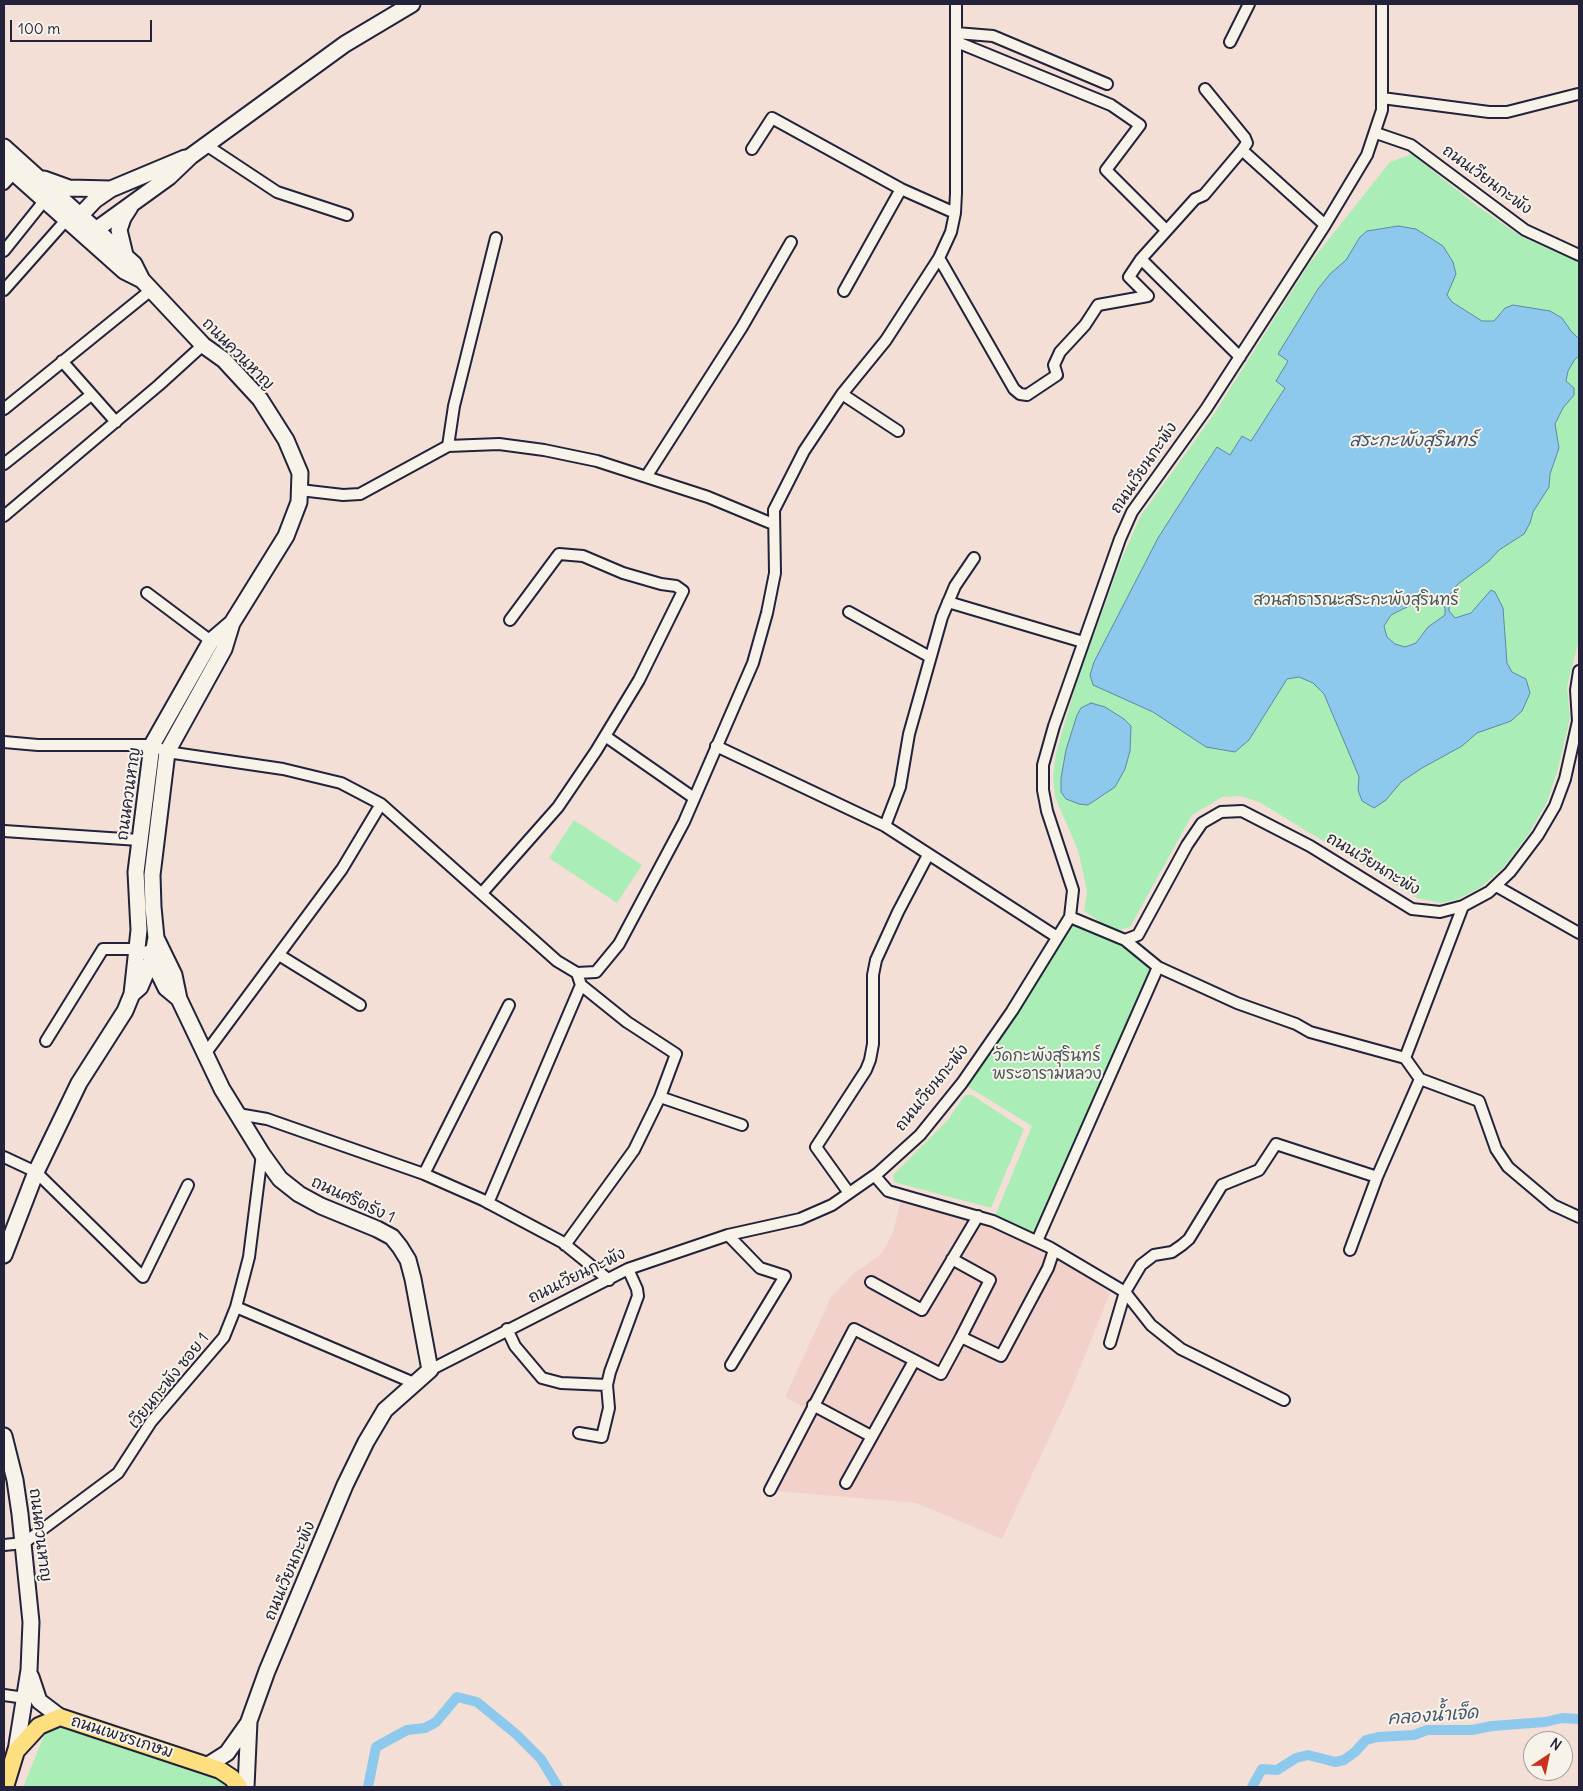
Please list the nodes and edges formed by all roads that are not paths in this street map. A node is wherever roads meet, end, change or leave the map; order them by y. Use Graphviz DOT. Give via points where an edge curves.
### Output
graph roads {
  1 [pos="412,4"];
  2 [pos="956,4"];
  3 [pos="1249,4"];
  4 [pos="1382,4"];
  5 [pos="957,38"];
  6 [pos="1230,42"];
  7 [pos="1107,84"];
  8 [pos="1205,89"];
  9 [pos="1578,94"];
  10 [pos="1382,98"];
  11 [pos="1376,133"];
  12 [pos="206,145"];
  13 [pos="4,147"];
  14 [pos="752,149"];
  15 [pos="1242,150"];
  16 [pos="191,156"];
  17 [pos="30,171"];
  18 [pos="7,174"];
  19 [pos="111,189"];
  20 [pos="901,189"];
  21 [pos="44,201"];
  22 [pos="131,206"];
  23 [pos="955,213"];
  24 [pos="347,216"];
  25 [pos="73,219"];
  26 [pos="1325,225"];
  27 [pos="1166,230"];
  28 [pos="91,233"];
  29 [pos="496,238"];
  30 [pos="791,242"];
  31 [pos="4,252"];
  32 [pos="124,255"];
  33 [pos="1579,255"];
  34 [pos="939,258"];
  35 [pos="1141,259"];
  36 [pos="6,284"];
  37 [pos="147,285"];
  38 [pos="844,291"];
  39 [pos="204,345"];
  40 [pos="1240,357"];
  41 [pos="62,360"];
  42 [pos="842,394"];
  43 [pos="91,395"];
  44 [pos="4,409"];
  45 [pos="116,422"];
  46 [pos="898,431"];
  47 [pos="448,446"];
  48 [pos="4,464"];
  49 [pos="646,477"];
  50 [pos="300,490"];
  51 [pos="4,516"];
  52 [pos="773,524"];
  53 [pos="974,558"];
  54 [pos="148,593"];
  55 [pos="948,602"];
  56 [pos="849,612"];
  57 [pos="510,620"];
  58 [pos="232,623"];
  59 [pos="211,641"];
  60 [pos="1082,642"];
  61 [pos="930,657"];
  62 [pos="1579,671"];
  63 [pos="605,736"];
  64 [pos="4,742"];
  65 [pos="152,745"];
  66 [pos="716,746"];
  67 [pos="167,752"];
  68 [pos="694,798"];
  69 [pos="381,804"];
  70 [pos="885,826"];
  71 [pos="4,831"];
  72 [pos="139,840"];
  73 [pos="928,855"];
  74 [pos="1496,886"];
  75 [pos="482,893"];
  76 [pos="1463,906"];
  77 [pos="1070,917"];
  78 [pos="138,930"];
  79 [pos="1579,933"];
  80 [pos="1057,937"];
  81 [pos="156,938"];
  82 [pos="1125,940"];
  83 [pos="136,949"];
  84 [pos="278,954"];
  85 [pos="152,959"];
  86 [pos="1158,967"];
  87 [pos="577,973"];
  88 [pos="581,985"];
  89 [pos="166,988"];
  90 [pos="136,990"];
  91 [pos="179,999"];
  92 [pos="509,1005"];
  93 [pos="360,1006"];
  94 [pos="46,1041"];
  95 [pos="205,1054"];
  96 [pos="1405,1058"];
  97 [pos="1420,1079"];
  98 [pos="660,1097"];
  99 [pos="238,1114"];
  100 [pos="742,1126"];
  101 [pos="262,1154"];
  102 [pos="4,1157"];
  103 [pos="36,1172"];
  104 [pos="424,1174"];
  105 [pos="874,1176"];
  106 [pos="1377,1177"];
  107 [pos="188,1185"];
  108 [pos="850,1193"];
  109 [pos="488,1203"];
  110 [pos="978,1216"];
  111 [pos="1579,1216"];
  112 [pos="728,1235"];
  113 [pos="1037,1241"];
  114 [pos="566,1245"];
  115 [pos="1054,1250"];
  116 [pos="1350,1250"];
  117 [pos="4,1255"];
  118 [pos="952,1259"];
  119 [pos="628,1270"];
  120 [pos="609,1280"];
  121 [pos="871,1282"];
  122 [pos="1125,1292"];
  123 [pos="236,1307"];
  124 [pos="507,1330"];
  125 [pos="961,1337"];
  126 [pos="1110,1343"];
  127 [pos="914,1361"];
  128 [pos="731,1365"];
  129 [pos="430,1370"];
  130 [pos="414,1383"];
  131 [pos="608,1385"];
  132 [pos="1284,1400"];
  133 [pos="814,1405"];
  134 [pos="579,1433"];
  135 [pos="4,1436"];
  136 [pos="871,1436"];
  137 [pos="846,1483"];
  138 [pos="770,1490"];
  139 [pos="24,1543"];
  140 [pos="4,1545"];
  141 [pos="29,1670"];
  142 [pos="4,1695"];
  143 [pos="25,1698"];
  144 [pos="60,1717"];
  145 [pos="249,1720"];
  146 [pos="16,1751"];
  147 [pos="208,1765"];
  148 [pos="5,1787"];
  149 [pos="239,1787"];
  150 [pos="246,1787"];
  1 -- 12 [label="main road" via="345,44"];
  2 -- 5 [label="street"];
  3 -- 6 [label="street"];
  4 -- 10 [label="street, ถนนเวียนกะพัง"];
  5 -- 7 [label="street" via="993,36"];
  5 -- 23 [label="street"];
  5 -- 27 [label="street" via="1111,105 1140,124 1106,170"];
  8 -- 15 [label="street" via="1245,138"];
  9 -- 10 [label="street" via="1507,112"];
  10 -- 11 [label="street, ถนนเวียนกะพัง"];
  11 -- 26 [label="street, ถนนเวียนกะพัง" via="1359,171"];
  11 -- 33 [label="street, ถนนเวียนกะพัง" via="1411,145 1525,230"];
  12 -- 16 [label="main road"];
  12 -- 24 [label="street" via="277,192"];
  13 -- 17 [label="main road"];
  14 -- 20 [label="street" via="772,118"];
  15 -- 26 [label="street"];
  15 -- 27 [label="street" via="1204,196 1195,199"];
  16 -- 19 [label="main road"];
  16 -- 22 [label="main road"];
  17 -- 19 [label="main road" via="51,183 70,188"];
  17 -- 25 [label="main road"];
  18 -- 21 [label="main road"];
  19 -- 25 [label="main road"];
  20 -- 23 [label="street"];
  20 -- 38 [label="street"];
  21 -- 25 [label="main road"];
  21 -- 31 [label="street"];
  22 -- 28 [label="main road"];
  22 -- 32 [label="main road" via="119,230"];
  23 -- 34 [label="street" via="951,232"];
  25 -- 28 [label="main road, ถนนควนหาญ"];
  25 -- 36 [label="street"];
  26 -- 40 [label="street, ถนนเวียนกะพัง"];
  27 -- 35 [label="street"];
  28 -- 32 [label="main road, ถนนควนหาญ"];
  28 -- 37 [label="main road, ถนนควนหาญ" via="124,271"];
  29 -- 47 [label="street" via="454,406"];
  30 -- 49 [label="street" via="742,327"];
  32 -- 37 [label="main road, ถนนควนหาญ"];
  34 -- 35 [label="street" via="1014,389 1026,395 1058,375 1054,366 1060,352 1098,305 1148,296 1129,277"];
  34 -- 42 [label="street" via="886,340"];
  35 -- 40 [label="street"];
  37 -- 39 [label="main road, ถนนควนหาญ"];
  37 -- 41 [label="street"];
  39 -- 45 [label="street"];
  39 -- 50 [label="main road, ถนนควนหาญ" via="224,360 260,399 286,440 300,473"];
  40 -- 60 [label="street, ถนนเวียนกะพัง" via="1132,512"];
  41 -- 43 [label="street"];
  41 -- 44 [label="street"];
  42 -- 46 [label="street"];
  42 -- 52 [label="street" via="804,451 774,510"];
  43 -- 45 [label="street"];
  43 -- 48 [label="street"];
  45 -- 51 [label="street"];
  47 -- 49 [label="street" via="499,444 544,450 597,461"];
  47 -- 50 [label="street" via="360,494"];
  49 -- 52 [label="street" via="708,497"];
  50 -- 58 [label="main road, ถนนควนหาญ" via="299,502 286,536"];
  52 -- 66 [label="street" via="775,573 767,613 753,663"];
  53 -- 55 [label="street"];
  54 -- 59 [label="street"];
  55 -- 60 [label="street"];
  55 -- 61 [label="street"];
  56 -- 61 [label="street"];
  57 -- 63 [label="street" via="559,554 583,556 623,573 676,586 683,591 639,680"];
  58 -- 59 [label="main road, ถนนควนหาญ"];
  58 -- 67 [label="main road, ถนนควนหาญ" via="224,649"];
  59 -- 65 [label="main road, ถนนควนหาญ"];
  60 -- 77 [label="street, ถนนเวียนกะพัง" via="1044,765 1043,790 1047,810 1072,890"];
  61 -- 70 [label="street" via="909,734 900,787"];
  62 -- 74 [label="street, ถนนเวียนกะพัง" via="1576,690 1578,721 1555,806 1538,835"];
  63 -- 68 [label="street"];
  63 -- 75 [label="street" via="558,807"];
  64 -- 65 [label="street"];
  65 -- 67 [label="street"];
  65 -- 72 [label="main road, ถนนควนหาญ"];
  66 -- 68 [label="street"];
  66 -- 70 [label="street"];
  67 -- 69 [label="street" via="283,769 341,783"];
  67 -- 81 [label="main road, ถนนควนหาญ" via="152,875"];
  68 -- 87 [label="street" via="619,944 596,972"];
  69 -- 75 [label="street"];
  69 -- 84 [label="street" via="342,868"];
  70 -- 73 [label="street"];
  71 -- 72 [label="street"];
  72 -- 78 [label="main road, ถนนควนหาญ" via="136,872"];
  73 -- 80 [label="street"];
  73 -- 108 [label="street" via="876,960 870,1060 816,1147"];
  74 -- 76 [label="street, ถนนเวียนกะพัง"];
  74 -- 79 [label="street"];
  75 -- 87 [label="street" via="557,961"];
  76 -- 82 [label="street, ถนนเวียนกะพัง" via="1440,912 1412,909 1265,821 1242,811 1221,812 1202,824 1138,935"];
  76 -- 96 [label="street"];
  77 -- 80 [label="street, ถนนเวียนกะพัง"];
  77 -- 82 [label="street"];
  78 -- 83 [label="main road, ถนนควนหาญ"];
  78 -- 85 [label="main road, ถนนศรีตรัง 1"];
  80 -- 105 [label="street, ถนนเวียนกะพัง" via="1012,1011 962,1083 920,1134"];
  81 -- 85 [label="main road, ถนนควนหาญ"];
  81 -- 91 [label="main road, ถนนศรีตรัง 1" via="174,975"];
  82 -- 86 [label="street"];
  83 -- 90 [label="main road, ถนนควนหาญ"];
  83 -- 94 [label="street" via="103,949"];
  84 -- 93 [label="street"];
  84 -- 95 [label="street"];
  85 -- 89 [label="main road, ถนนศรีตรัง 1"];
  85 -- 90 [label="main road, ถนนควนหาญ"];
  86 -- 96 [label="street" via="1237,1004 1310,1032"];
  86 -- 113 [label="street"];
  87 -- 88 [label="street"];
  88 -- 98 [label="street" via="627,1022 676,1054"];
  88 -- 109 [label="street"];
  89 -- 90 [label="main road"];
  89 -- 91 [label="main road, ถนนศรีตรัง 1"];
  90 -- 103 [label="main road, ถนนควนหาญ" via="79,1084"];
  91 -- 95 [label="main road, ถนนศรีตรัง 1"];
  92 -- 104 [label="street"];
  95 -- 99 [label="main road, ถนนศรีตรัง 1"];
  96 -- 97 [label="street"];
  97 -- 106 [label="street"];
  97 -- 111 [label="street" via="1479,1100 1496,1149 1508,1167 1553,1205"];
  98 -- 100 [label="street"];
  98 -- 114 [label="street" via="634,1150"];
  99 -- 101 [label="main road, ถนนศรีตรัง 1"];
  99 -- 104 [label="street" via="267,1120"];
  101 -- 123 [label="street, เวียนกะพัง ซอย 1" via="249,1258"];
  101 -- 129 [label="main road, ถนนศรีตรัง 1" via="280,1179 299,1194 377,1228 400,1247 413,1278"];
  102 -- 103 [label="street"];
  103 -- 107 [label="street" via="143,1277"];
  103 -- 117 [label="main road, ถนนควนหาญ"];
  104 -- 109 [label="street"];
  105 -- 108 [label="street, ถนนเวียนกะพัง"];
  105 -- 110 [label="street" via="888,1191"];
  106 -- 116 [label="street"];
  106 -- 122 [label="street" via="1276,1144 1259,1170 1222,1184 1190,1239 1172,1252 1154,1255 1141,1265"];
  108 -- 112 [label="street, ถนนเวียนกะพัง" via="800,1220"];
  109 -- 114 [label="street"];
  110 -- 113 [label="street"];
  110 -- 118 [label="street"];
  112 -- 119 [label="street, ถนนเวียนกะพัง"];
  112 -- 128 [label="street" via="760,1268 786,1276"];
  113 -- 115 [label="street"];
  114 -- 120 [label="street"];
  115 -- 122 [label="street"];
  115 -- 125 [label="street" via="1048,1268 1001,1356"];
  118 -- 121 [label="street" via="922,1310"];
  118 -- 125 [label="street" via="990,1280"];
  119 -- 120 [label="street, ถนนเวียนกะพัง"];
  119 -- 131 [label="street" via="638,1289 638,1296"];
  120 -- 124 [label="street, ถนนเวียนกะพัง"];
  122 -- 126 [label="street"];
  122 -- 132 [label="street" via="1151,1325 1181,1349"];
  123 -- 130 [label="street"];
  123 -- 139 [label="street, เวียนกะพัง ซอย 1" via="224,1338 150,1422 118,1473"];
  124 -- 129 [label="street, ถนนเวียนกะพัง"];
  124 -- 131 [label="street" via="515,1346 542,1378"];
  125 -- 127 [label="street" via="941,1374"];
  127 -- 133 [label="street" via="854,1329"];
  127 -- 136 [label="street"];
  129 -- 130 [label="main road, ถนนเวียนกะพัง"];
  130 -- 145 [label="main road, ถนนเวียนกะพัง" via="385,1410 366,1442 345,1485"];
  131 -- 134 [label="street" via="609,1408 602,1437"];
  133 -- 136 [label="street"];
  133 -- 138 [label="street"];
  135 -- 139 [label="main road, ถนนควนหาญ" via="15,1480"];
  136 -- 137 [label="street"];
  139 -- 140 [label="street"];
  139 -- 141 [label="main road, ถนนควนหาญ" via="31,1622"];
  141 -- 143 [label="main road, ถนนควนหาญ"];
  141 -- 144 [label="main road, ถนนควนหาญ" via="39,1701"];
  142 -- 143 [label="street"];
  143 -- 146 [label="main road, ถนนควนหาญ"];
  144 -- 146 [label="main road, ถนนเพชรเกษม" via="39,1726"];
  144 -- 147 [label="main road, ถนนเพชรเกษม"];
  145 -- 147 [label="main road" via="227,1753"];
  145 -- 150 [label="main road, ถนนเวียนกะพัง"];
  146 -- 148 [label="main road, ถนนเพชรเกษม"];
  147 -- 149 [label="main road, ถนนเพชรเกษม" via="232,1778"];
}
